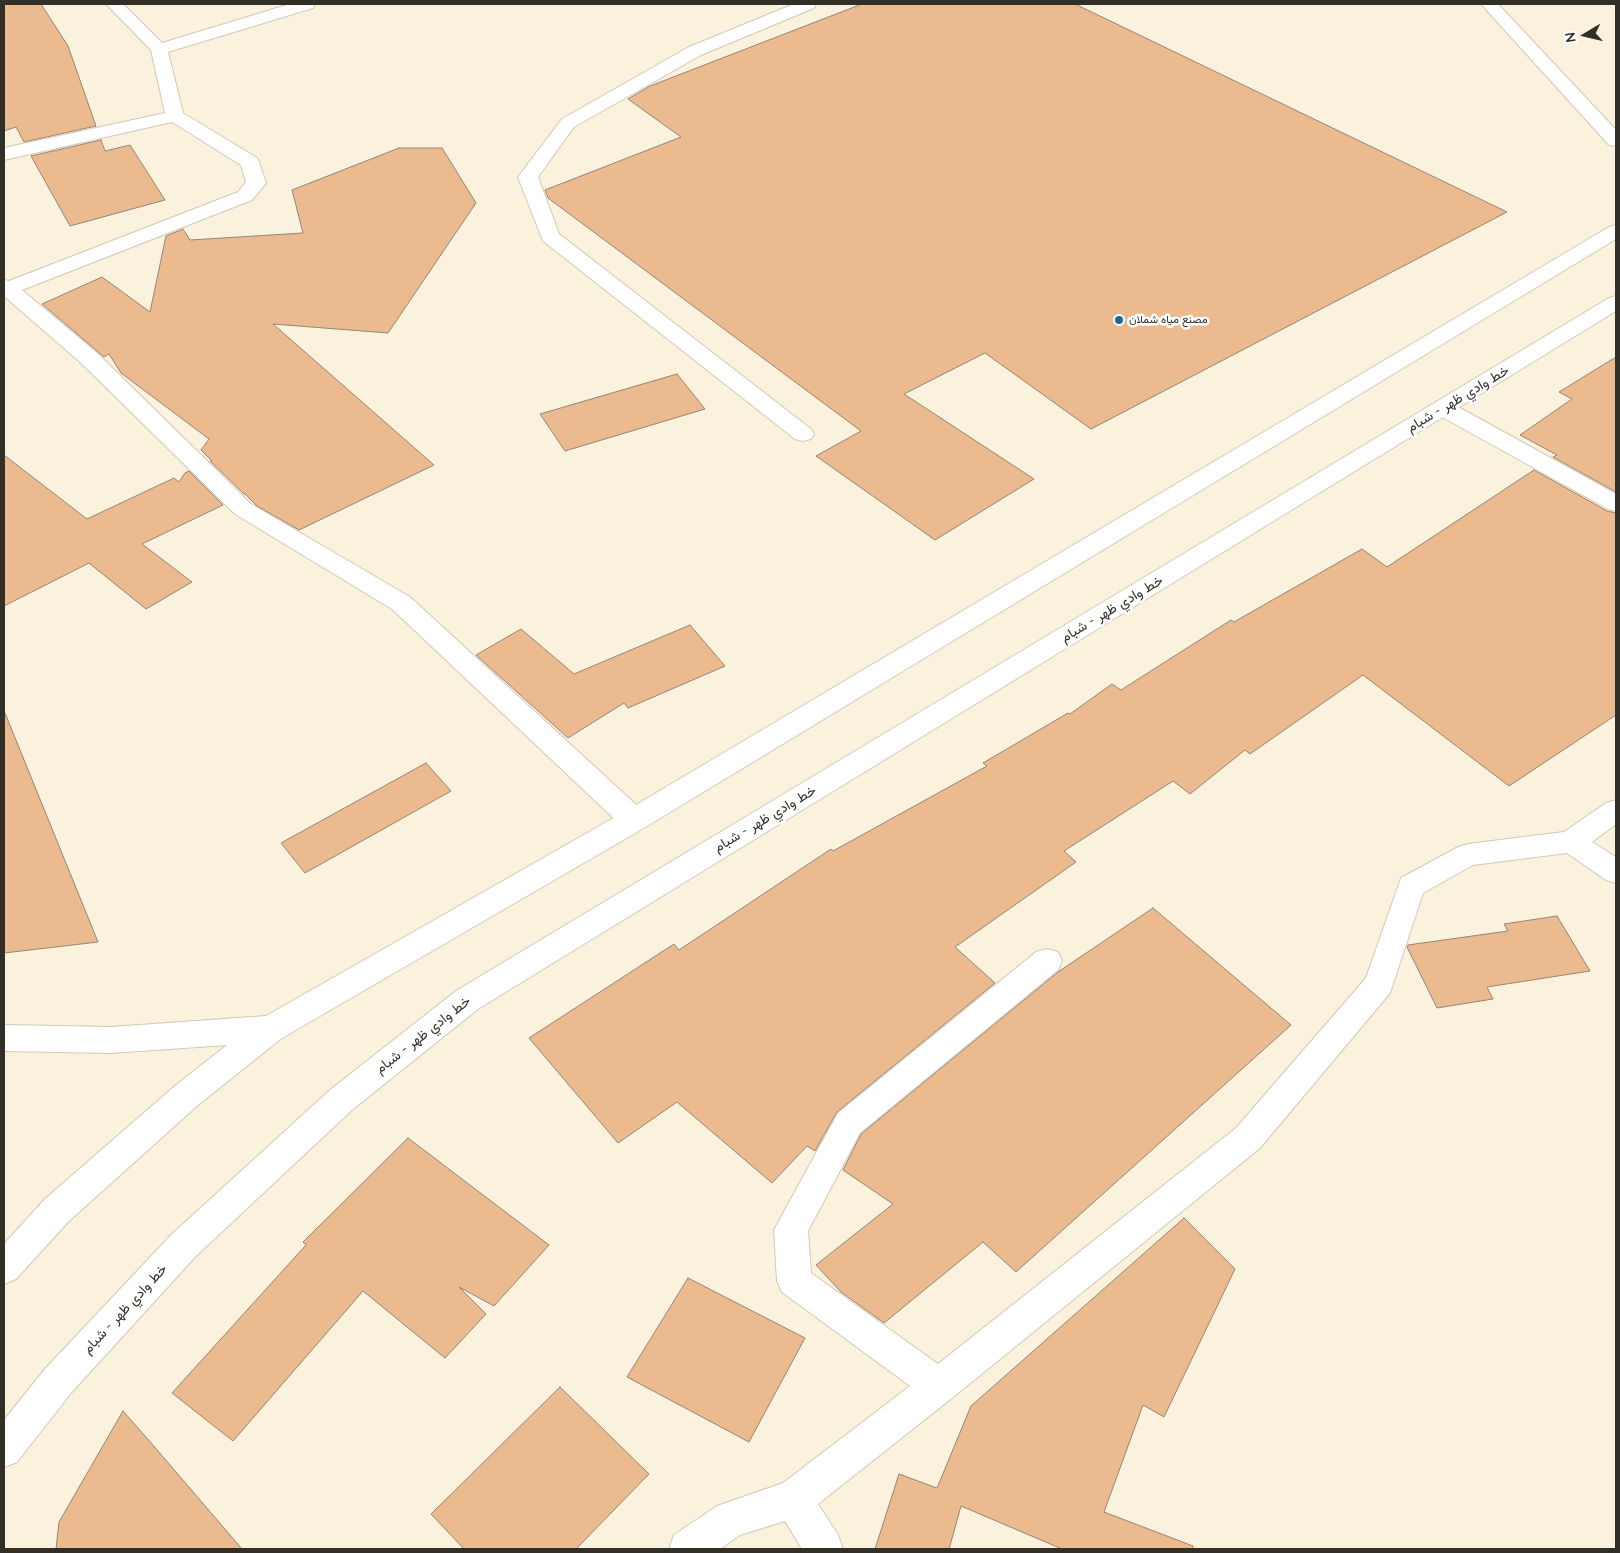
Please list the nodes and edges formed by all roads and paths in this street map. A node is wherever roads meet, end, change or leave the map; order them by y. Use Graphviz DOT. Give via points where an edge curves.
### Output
graph roads {
  1 [pos="114,4"];
  2 [pos="307,4"];
  3 [pos="808,4"];
  4 [pos="1489,4"];
  5 [pos="159,49"];
  6 [pos="175,116"];
  7 [pos="1616,141"];
  8 [pos="4,154"];
  9 [pos="1616,231"];
  10 [pos="6,287"];
  11 [pos="1616,302"];
  12 [pos="1443,408"];
  13 [pos="803,434"];
  14 [pos="1616,504"];
  15 [pos="1616,810"];
  16 [pos="634,820"];
  17 [pos="1571,842"];
  18 [pos="1616,872"];
  19 [pos="1047,961"];
  20 [pos="271,1029"];
  21 [pos="4,1038"];
  22 [pos="4,1268"];
  23 [pos="939,1386"];
  24 [pos="4,1449"];
  25 [pos="794,1498"];
  26 [pos="688,1549"];
  27 [pos="824,1549"];
  1 -- 5 [label="street"];
  2 -- 5 [label="street"];
  3 -- 13 [label="street" via="695,51 568,122 528,177 550,237"];
  4 -- 7 [label="street"];
  5 -- 6 [label="street"];
  6 -- 8 [label="street"];
  6 -- 10 [label="street" via="250,162 256,182 245,196"];
  9 -- 16 [label="street"];
  10 -- 16 [label="street" via="88,357 242,509 401,603"];
  11 -- 12 [label="street, خط وادي ظهر - شبام"];
  12 -- 14 [label="street"];
  12 -- 24 [label="street, خط وادي ظهر - شبام" via="467,1000 340,1100 184,1246 58,1381"];
  15 -- 17 [label="street"];
  16 -- 20 [label="street"];
  17 -- 18 [label="street"];
  17 -- 23 [label="street" via="1468,855 1411,886 1379,984 1248,1138"];
  19 -- 23 [label="street" via="849,1122 790,1230 794,1282"];
  20 -- 21 [label="street" via="111,1040"];
  20 -- 22 [label="street" via="187,1095 57,1210"];
  23 -- 25 [label="street"];
  25 -- 26 [label="street" via="730,1519"];
  25 -- 27 [label="street"];
}
